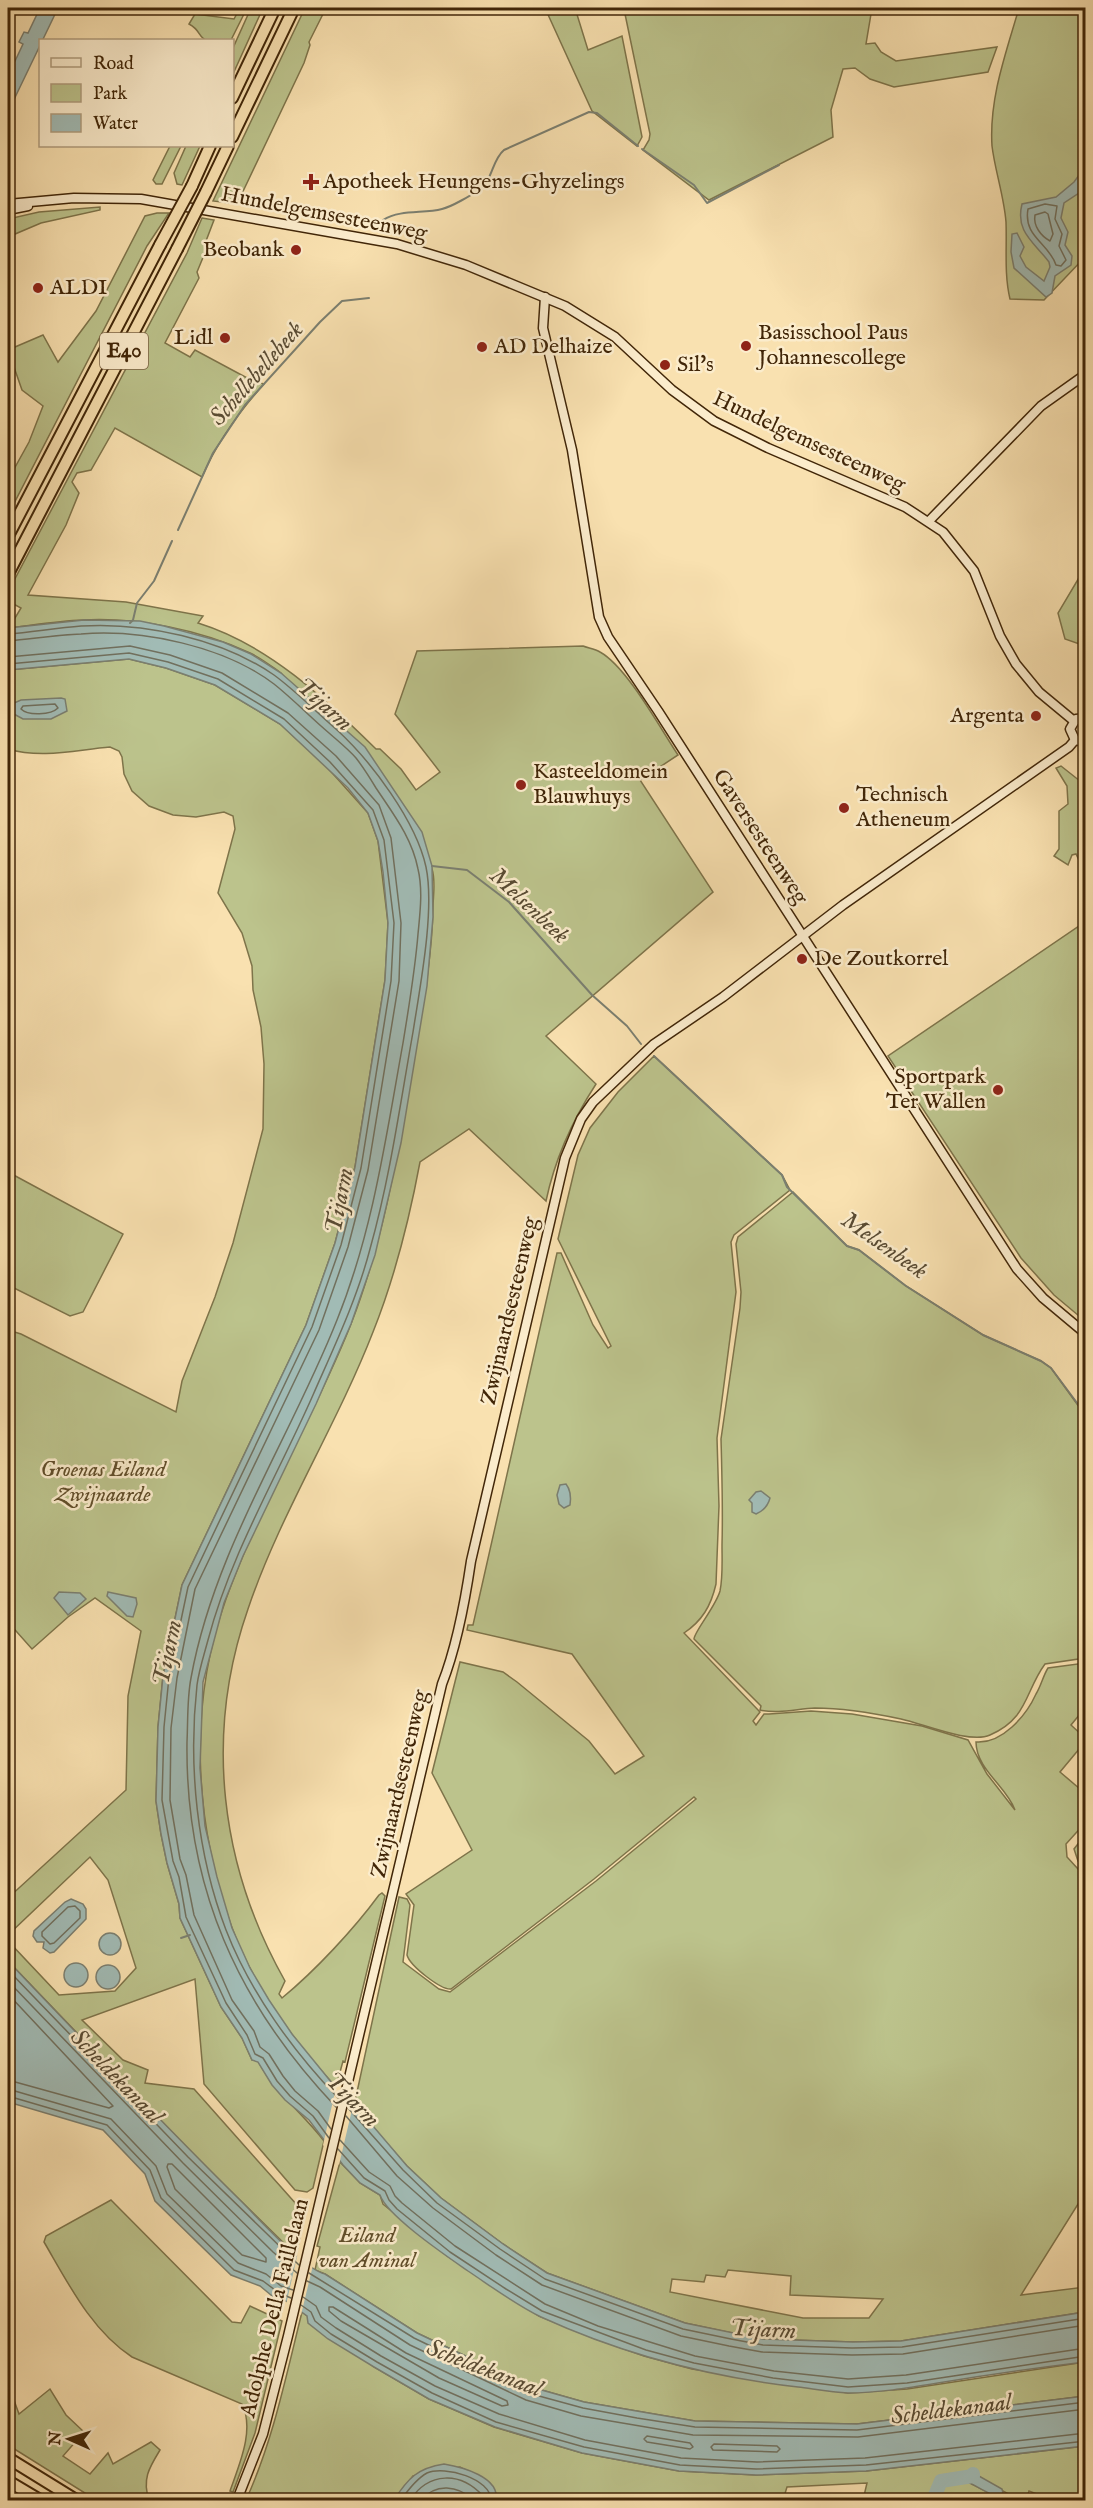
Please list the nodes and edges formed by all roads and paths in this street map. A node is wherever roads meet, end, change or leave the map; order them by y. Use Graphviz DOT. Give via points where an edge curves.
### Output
graph roads {
  1 [pos="275,8"];
  2 [pos="294,8"];
  3 [pos="234,95"];
  4 [pos="234,133"];
  5 [pos="210,147"];
  6 [pos="228,147"];
  7 [pos="74,198"];
  8 [pos="8,199"];
  9 [pos="36,202"];
  10 [pos="8,204"];
  11 [pos="8,210"];
  12 [pos="545,297"];
  13 [pos="1086,374"];
  14 [pos="929,522"];
  15 [pos="8,536"];
  16 [pos="8,574"];
  17 [pos="1086,718"];
  18 [pos="1074,721"];
  19 [pos="1076,740"];
  20 [pos="1086,742"];
  21 [pos="802,937"];
  22 [pos="1086,1335"];
  23 [pos="339,2121"];
  24 [pos="8,2458"];
  25 [pos="8,2481"];
  26 [pos="40,2500"];
  27 [pos="76,2500"];
  28 [pos="237,2500"];
  1 -- 3 [label="highway"];
  2 -- 4 [label="highway"];
  5 -- 15 [label="highway, E40, bridge"];
  6 -- 16 [label="highway, E40, bridge"];
  7 -- 8 [label="main road, Hundelgemsesteenweg" via="64,194"];
  7 -- 9 [label="main road, Hundelgemsesteenweg"];
  7 -- 12 [label="main road, Hundelgemsesteenweg" via="141,199 397,244 466,265"];
  9 -- 10 [label="main road, Hundelgemsesteenweg"];
  9 -- 11 [label="main road, Hundelgemsesteenweg"];
  12 -- 14 [label="main road, Hundelgemsesteenweg" via="615,338 672,390 714,420 768,448 905,507"];
  12 -- 21 [label="main road, Gaversesteenweg" via="543,328 579,489 599,617 608,637"];
  13 -- 14 [label="main road" via="1043,405"];
  14 -- 18 [label="main road, Hundelgemsesteenweg" via="947,537 974,571 1016,664 1039,692"];
  17 -- 18 [label="main road"];
  18 -- 19 [label="main road" via="1070,732"];
  19 -- 20 [label="main road"];
  19 -- 21 [label="main road, Zwijnaardsesteenweg"];
  21 -- 22 [label="main road, Gaversesteenweg" via="1017,1269"];
  21 -- 23 [label="main road, Zwijnaardsesteenweg" via="654,1044 593,1102 572,1138"];
  23 -- 28 [label="main road, Adolphe Della Faillelaan" via="263,2434"];
  24 -- 27 [label="highway"];
  25 -- 26 [label="highway"];
}
